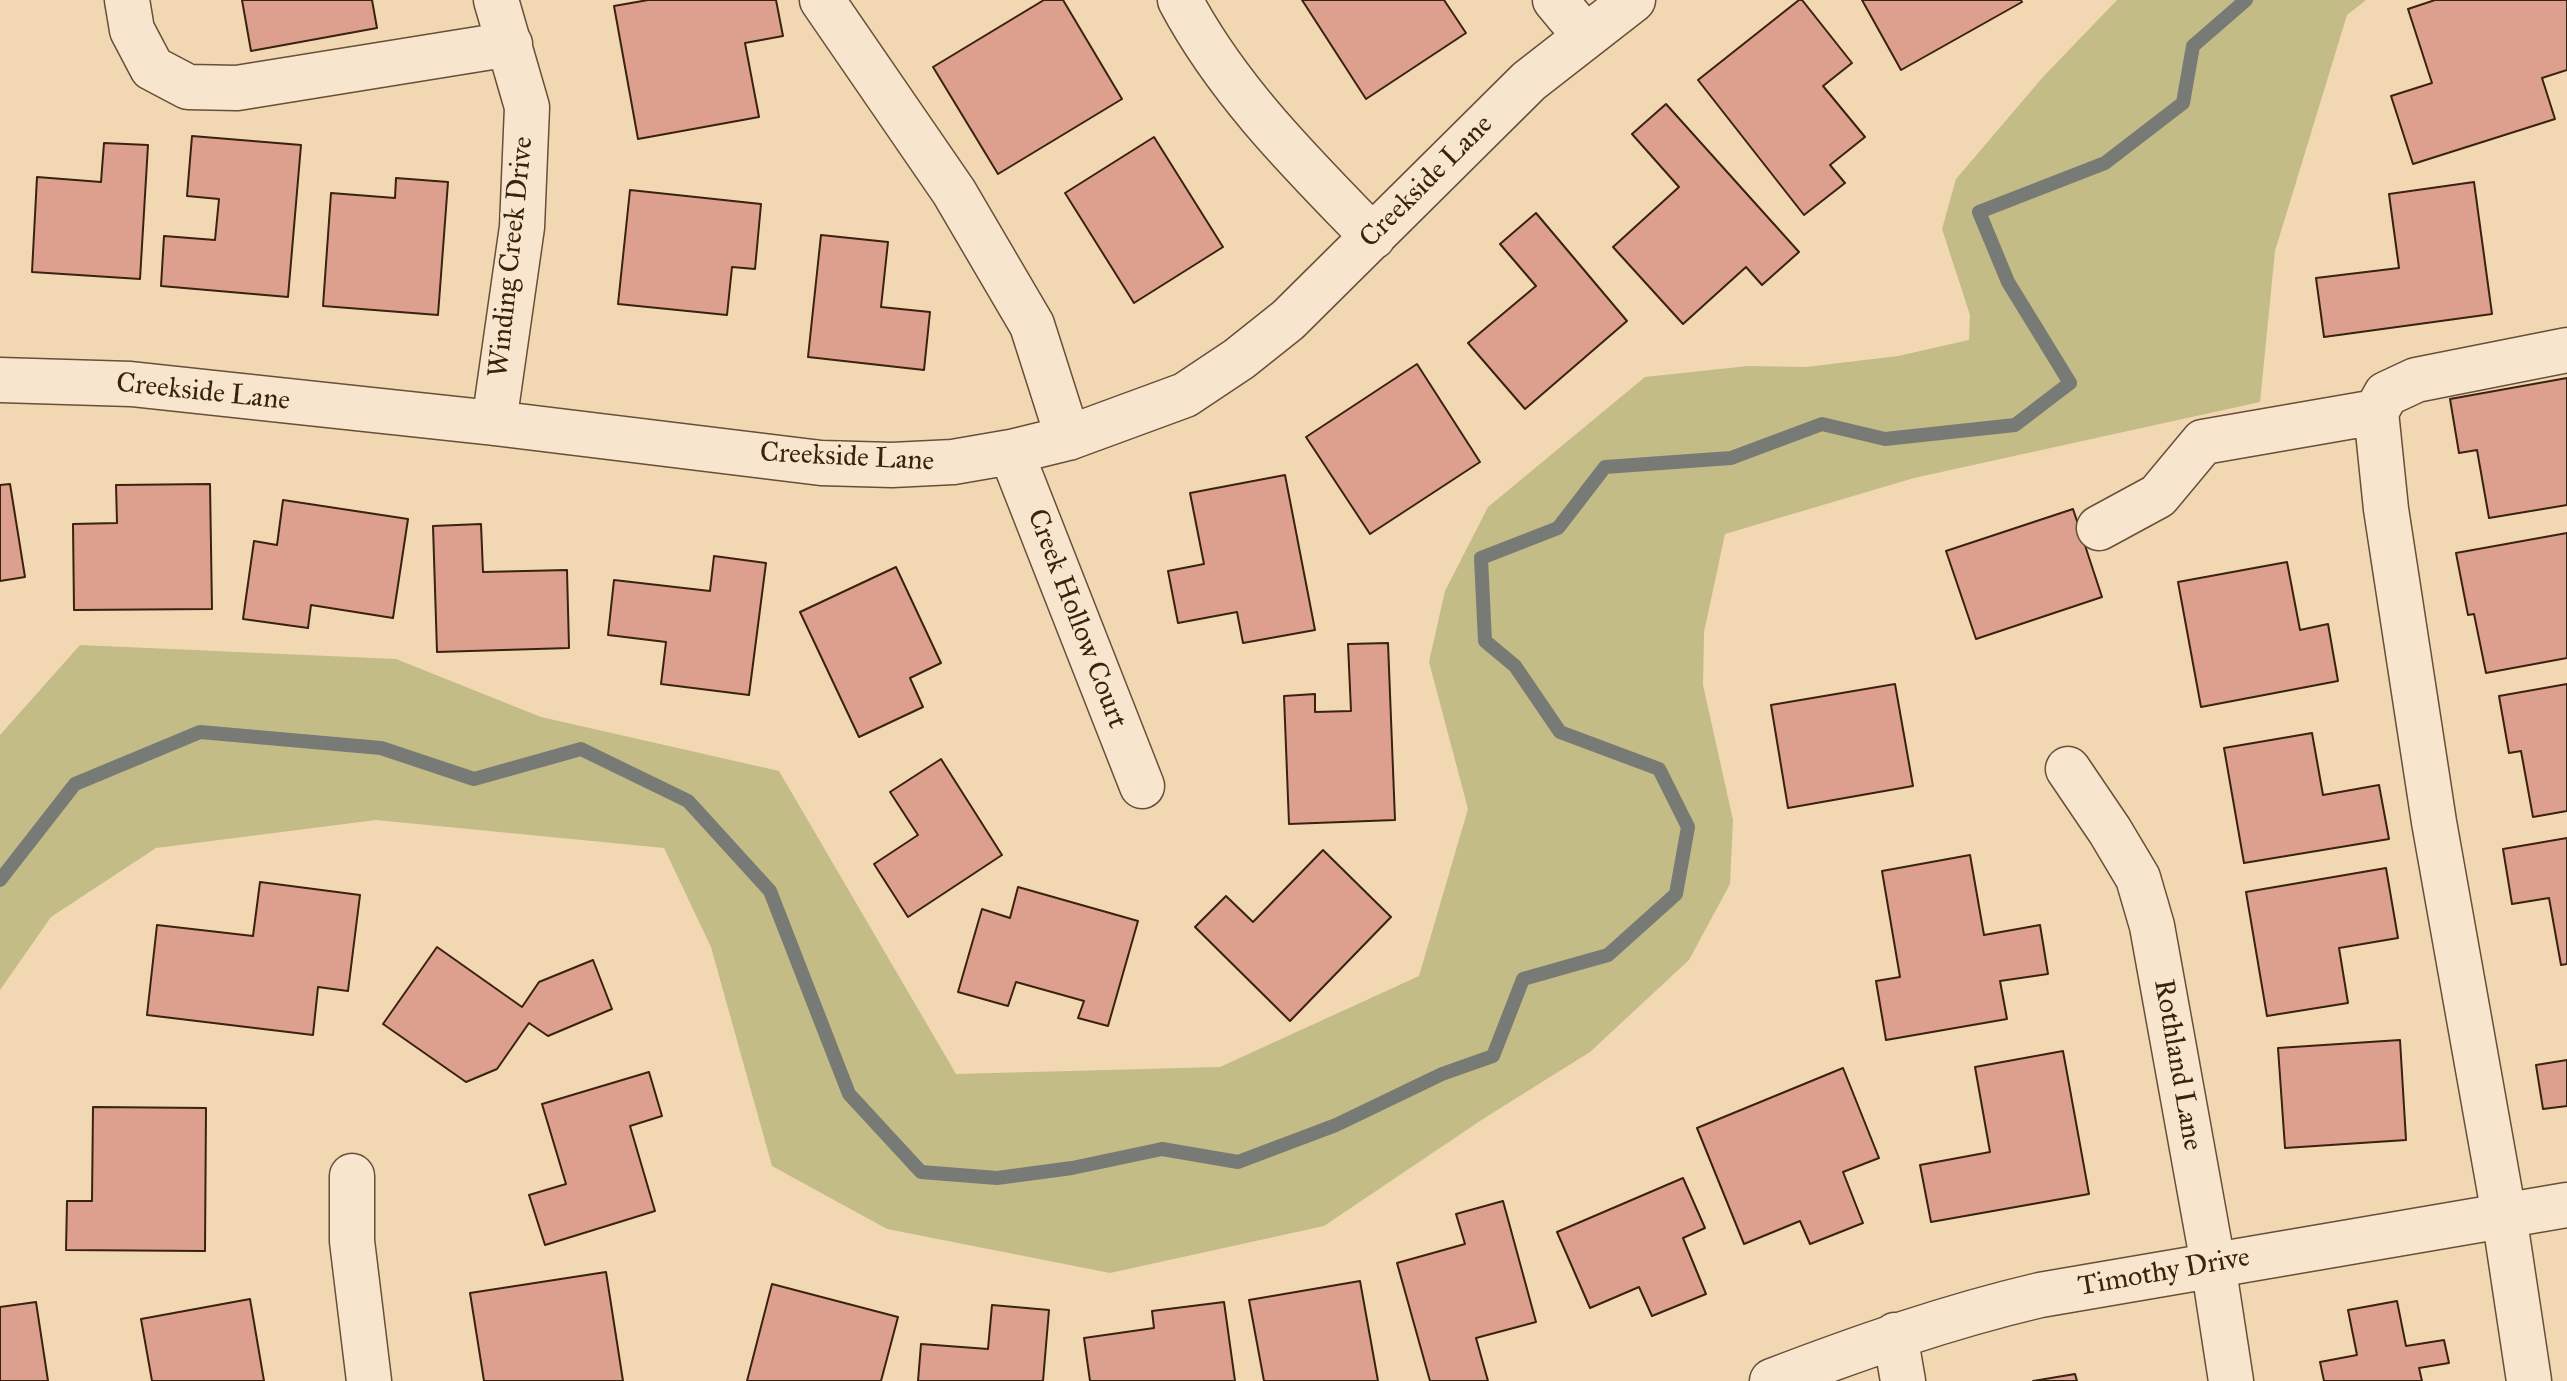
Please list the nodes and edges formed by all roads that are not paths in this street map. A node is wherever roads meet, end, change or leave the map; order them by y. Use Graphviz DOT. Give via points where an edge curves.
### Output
graph roads {
  1 [pos="127,0"];
  2 [pos="496,0"];
  3 [pos="822,0"];
  4 [pos="1180,0"];
  5 [pos="1555,0"];
  6 [pos="1633,0"];
  7 [pos="1585,36"];
  8 [pos="510,44"];
  9 [pos="1373,237"];
  10 [pos="2567,350"];
  11 [pos="0,380"];
  12 [pos="2376,412"];
  13 [pos="494,423"];
  14 [pos="1068,438"];
  15 [pos="1011,452"];
  16 [pos="2099,528"];
  17 [pos="2068,769"];
  18 [pos="1142,786"];
  19 [pos="352,1176"];
  20 [pos="2567,1205"];
  21 [pos="2504,1215"];
  22 [pos="2213,1264"];
  23 [pos="1895,1335"];
  24 [pos="369,1381"];
  25 [pos="1772,1381"];
  26 [pos="1903,1381"];
  27 [pos="2231,1381"];
  28 [pos="2529,1381"];
  1 -- 8 [label="street" via="132,30 152,68 188,87 237,88"];
  2 -- 8 [label="street, Winding Creek Drive"];
  3 -- 14 [label="street" via="954,192 1032,325"];
  4 -- 9 [label="street" via="1267,127"];
  5 -- 7 [label="street"];
  6 -- 7 [label="street, Creekside Lane"];
  7 -- 9 [label="street, Creekside Lane" via="1529,81"];
  8 -- 13 [label="street, Winding Creek Drive" via="527,107 526,161 522,227"];
  9 -- 14 [label="street, Creekside Lane" via="1288,320 1185,395"];
  10 -- 12 [label="street" via="2416,380 2386,394"];
  11 -- 13 [label="street, Creekside Lane" via="131,384"];
  12 -- 16 [label="street" via="2203,442 2158,496"];
  12 -- 21 [label="street" via="2434,822"];
  13 -- 15 [label="street, Creekside Lane" via="821,463 953,462"];
  14 -- 15 [label="street, Creekside Lane"];
  15 -- 18 [label="street, Creek Hollow Court"];
  17 -- 22 [label="street, Rothland Lane" via="2138,878 2152,926"];
  19 -- 24 [label="street" via="352,1241"];
  20 -- 21 [label="street, Timothy Drive"];
  21 -- 22 [label="street, Timothy Drive"];
  21 -- 28 [label="street"];
  22 -- 23 [label="street, Timothy Drive" via="2040,1295"];
  22 -- 27 [label="street, Rothland Lane"];
  23 -- 25 [label="street, Timothy Drive"];
  23 -- 26 [label="street"];
}
